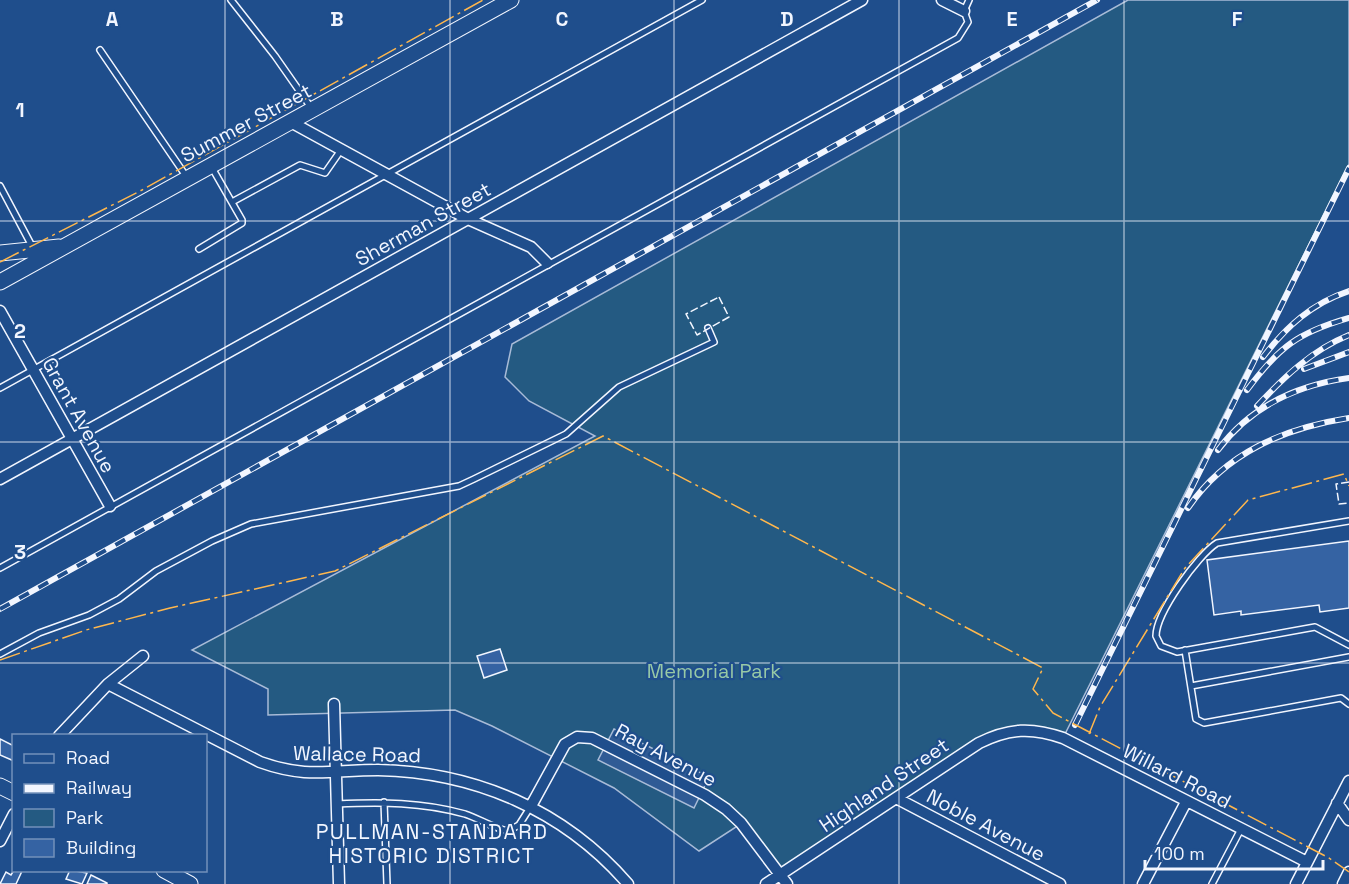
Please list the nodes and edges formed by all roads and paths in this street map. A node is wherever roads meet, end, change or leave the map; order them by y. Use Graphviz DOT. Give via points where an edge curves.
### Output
graph roads {
  1 [pos="231,0"];
  2 [pos="511,0"];
  3 [pos="702,0"];
  4 [pos="862,0"];
  5 [pos="942,0"];
  6 [pos="969,0"];
  7 [pos="964,11"];
  8 [pos="100,50"];
  9 [pos="313,111"];
  10 [pos="289,121"];
  11 [pos="341,150"];
  12 [pos="210,165"];
  13 [pos="386,174"];
  14 [pos="187,178"];
  15 [pos="0,186"];
  16 [pos="232,202"];
  17 [pos="468,219"];
  18 [pos="68,246"];
  19 [pos="34,249"];
  20 [pos="200,249"];
  21 [pos="0,253"];
  22 [pos="547,263"];
  23 [pos="0,282"];
  24 [pos="0,311"];
  25 [pos="708,328"];
  26 [pos="33,370"];
  27 [pos="0,388"];
  28 [pos="71,439"];
  29 [pos="0,478"];
  30 [pos="110,506"];
  31 [pos="1349,521"];
  32 [pos="0,568"];
  33 [pos="1349,645"];
  34 [pos="1185,650"];
  35 [pos="0,654"];
  36 [pos="143,656"];
  37 [pos="1349,657"];
  38 [pos="108,684"];
  39 [pos="1191,686"];
  40 [pos="334,704"];
  41 [pos="1349,704"];
  42 [pos="1027,729"];
  43 [pos="60,734"];
  44 [pos="205,734"];
  45 [pos="207,735"];
  46 [pos="336,773"];
  47 [pos="1349,782"];
  48 [pos="896,798"];
  49 [pos="384,802"];
  50 [pos="1186,802"];
  51 [pos="1337,803"];
  52 [pos="337,804"];
  53 [pos="531,806"];
  54 [pos="12,818"];
  55 [pos="1349,820"];
  56 [pos="1241,829"];
  57 [pos="0,841"];
  58 [pos="1307,862"];
  59 [pos="168,872"];
  60 [pos="1349,872"];
  61 [pos="783,880"];
  62 [pos="187,883"];
  63 [pos="339,884"];
  64 [pos="387,884"];
  65 [pos="628,884"];
  66 [pos="766,884"];
  67 [pos="1060,884"];
  68 [pos="1143,884"];
  69 [pos="1212,884"];
  70 [pos="1296,884"];
  71 [pos="1343,884"];
  1 -- 9 [label="lane"];
  2 -- 9 [label="street, Summer Street"];
  3 -- 13 [label="lane"];
  4 -- 17 [label="street, Sherman Street"];
  5 -- 7 [label="street"];
  6 -- 7 [label="lane"];
  7 -- 22 [label="lane" via="968,22 958,38"];
  8 -- 14 [label="lane"];
  9 -- 10 [label="street, Summer Street"];
  10 -- 11 [label="street"];
  10 -- 12 [label="street, Summer Street"];
  11 -- 13 [label="street"];
  11 -- 16 [label="lane" via="325,173 300,165"];
  12 -- 14 [label="street, Summer Street"];
  12 -- 16 [label="lane"];
  13 -- 17 [label="street"];
  13 -- 26 [label="lane"];
  14 -- 18 [label="street, Summer Street"];
  15 -- 19 [label="lane"];
  16 -- 20 [label="lane" via="242,223"];
  17 -- 22 [label="street" via="531,246"];
  17 -- 28 [label="street, Sherman Street"];
  18 -- 19 [label="street"];
  18 -- 23 [label="street, Summer Street"];
  19 -- 21 [label="street"];
  22 -- 30 [label="lane"];
  24 -- 26 [label="street, Grant Avenue"];
  25 -- 35 [label="lane" via="714,342 619,387 566,434 474,479 448,488 250,524 156,572 119,599"];
  26 -- 27 [label="lane"];
  26 -- 28 [label="street, Grant Avenue"];
  28 -- 29 [label="street, Sherman Street"];
  28 -- 30 [label="street, Grant Avenue"];
  30 -- 32 [label="lane"];
  31 -- 34 [label="lane" via="1224,541 1211,547 1157,624 1156,636 1161,646 1170,651"];
  33 -- 34 [label="lane" via="1315,627"];
  34 -- 39 [label="lane"];
  36 -- 38 [label="street"];
  37 -- 39 [label="lane"];
  38 -- 43 [label="street"];
  38 -- 44 [label="street, Wallace Road"];
  39 -- 41 [label="lane" via="1197,719 1204,723 1341,698"];
  40 -- 46 [label="street"];
  42 -- 48 [label="street, Highland Street" via="997,734 979,743"];
  42 -- 50 [label="street, Willard Road" via="1063,738"];
  45 -- 46 [label="street, Wallace Road" via="260,762 293,773"];
  46 -- 52 [label="street"];
  46 -- 53 [label="street, Wallace Road" via="370,770 436,775 468,782"];
  47 -- 51 [label="street"];
  48 -- 61 [label="street, Highland Street"];
  48 -- 67 [label="street, Noble Avenue"];
  49 -- 52 [label="lane"];
  49 -- 53 [label="lane" via="444,809 508,831 519,825"];
  49 -- 64 [label="lane"];
  50 -- 56 [label="street, Willard Road"];
  50 -- 68 [label="street"];
  51 -- 55 [label="street"];
  51 -- 58 [label="street"];
  52 -- 63 [label="street"];
  53 -- 61 [label="street, Ray Avenue" via="565,744 577,737 592,738 726,809"];
  53 -- 65 [label="street, Wallace Road" via="589,844"];
  54 -- 57 [label="street"];
  56 -- 58 [label="street, Willard Road"];
  56 -- 69 [label="lane"];
  58 -- 70 [label="street"];
  59 -- 62 [label="street"];
  60 -- 71 [label="street"];
  61 -- 66 [label="street, Highland Street"];
}
